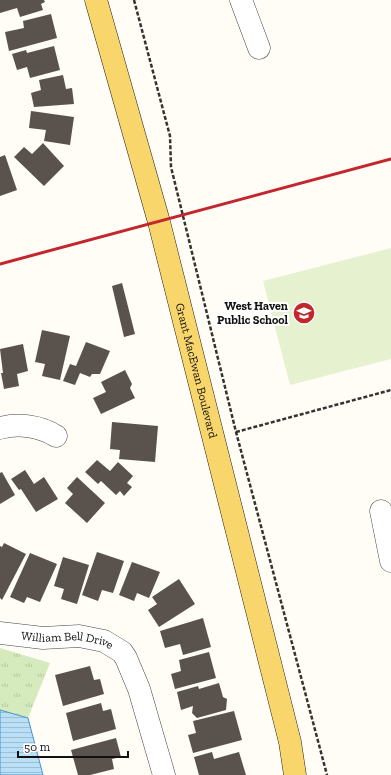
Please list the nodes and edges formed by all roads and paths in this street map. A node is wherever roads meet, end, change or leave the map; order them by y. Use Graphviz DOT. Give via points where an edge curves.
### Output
graph roads {
  1 [pos="96,0"];
  2 [pos="134,0"];
  3 [pos="241,0"];
  4 [pos="259,48"];
  5 [pos="391,390"];
  6 [pos="0,428"];
  7 [pos="236,432"];
  8 [pos="56,436"];
  9 [pos="381,511"];
  10 [pos="391,561"];
  11 [pos="0,633"];
  12 [pos="290,742"];
  13 [pos="164,775"];
  14 [pos="295,775"];
  15 [pos="305,775"];
  16 [pos="327,775"];
  1 -- 12 [label="main road, Grant MacEwan Boulevard" via="159,222"];
  2 -- 7 [label="path" via="170,136 171,167"];
  3 -- 4 [label="street"];
  5 -- 7 [label="path"];
  6 -- 8 [label="street" via="22,426 46,430"];
  7 -- 16 [label="path"];
  9 -- 10 [label="street"];
  11 -- 13 [label="street, William Bell Drive" via="43,638 79,636 104,641 122,652 139,689"];
  12 -- 14 [label="main road, Grant MacEwan Boulevard"];
  12 -- 15 [label="main road, Grant MacEwan Boulevard"];
}
